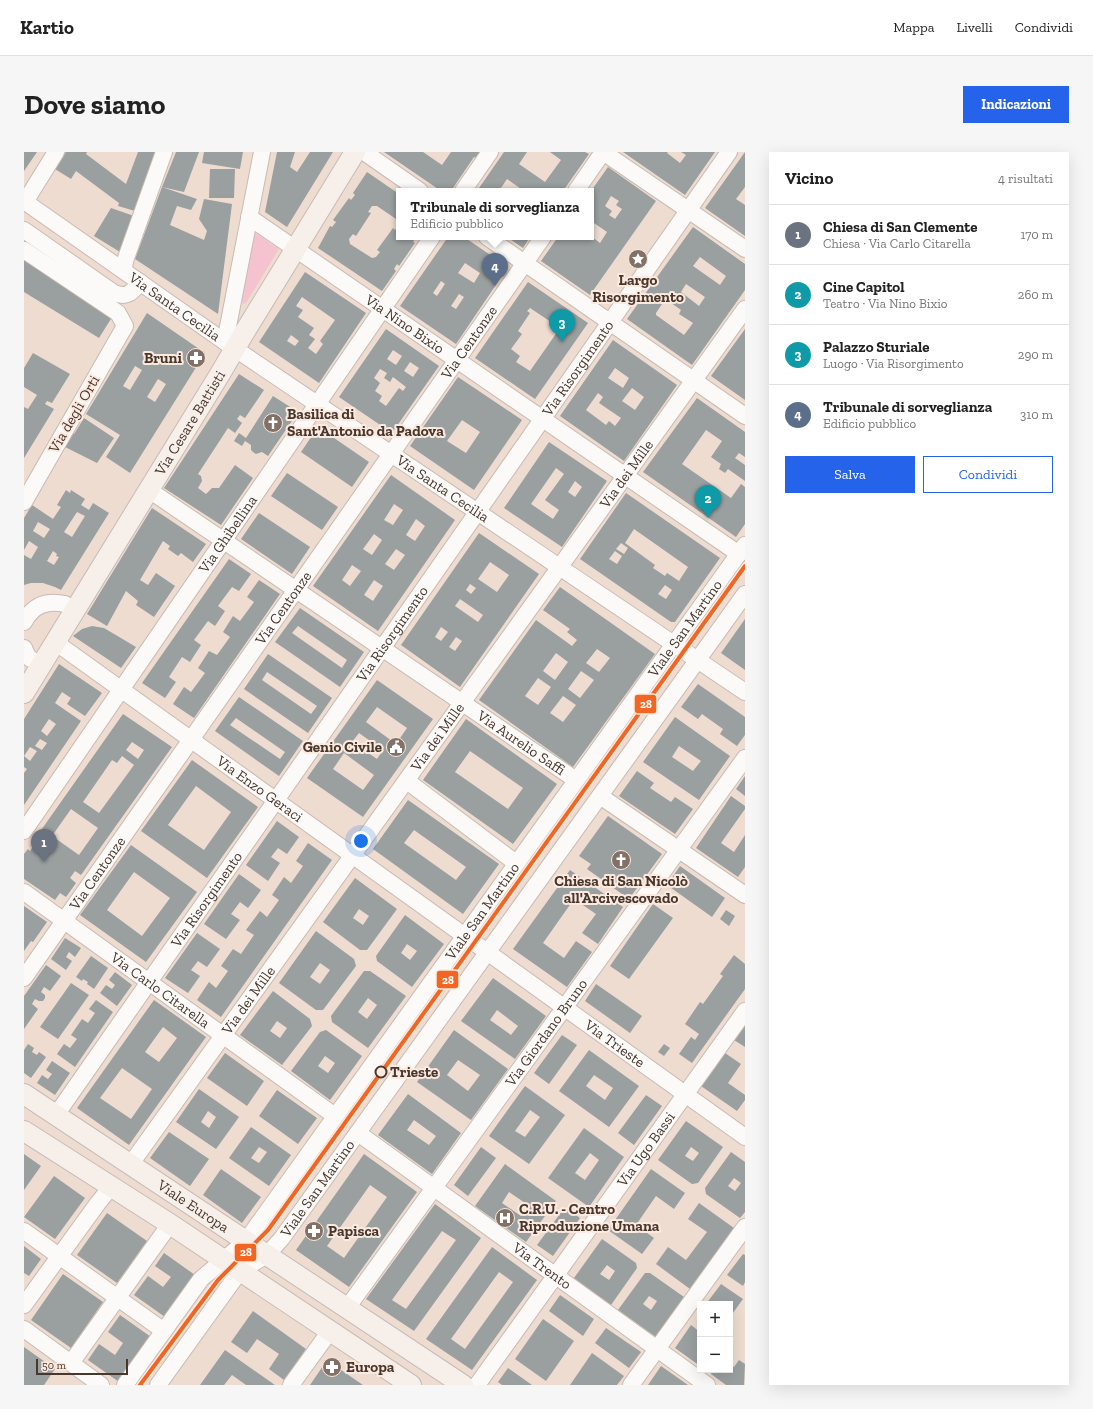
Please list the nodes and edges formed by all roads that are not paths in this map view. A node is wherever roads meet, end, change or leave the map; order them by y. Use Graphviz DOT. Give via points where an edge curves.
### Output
graph roads {
  1 [pos="56,152"];
  2 [pos="164,152"];
  3 [pos="262,152"];
  4 [pos="343,152"];
  5 [pos="355,152"];
  6 [pos="364,152"];
  7 [pos="490,152"];
  8 [pos="603,152"];
  9 [pos="729,152"];
  10 [pos="416,188"];
  11 [pos="465,188"];
  12 [pos="578,188"];
  13 [pos="25,202"];
  14 [pos="688,210"];
  15 [pos="249,217"];
  16 [pos="24,230"];
  17 [pos="430,240"];
  18 [pos="491,240"];
  19 [pos="541,240"];
  20 [pos="291,246"];
  21 [pos="745,249"];
  22 [pos="24,250"];
  23 [pos="525,263"];
  24 [pos="123,270"];
  25 [pos="140,282"];
  26 [pos="382,309"];
  27 [pos="745,309"];
  28 [pos="610,322"];
  29 [pos="230,345"];
  30 [pos="457,360"];
  31 [pos="694,380"];
  32 [pos="318,404"];
  33 [pos="745,416"];
  34 [pos="542,419"];
  35 [pos="392,454"];
  36 [pos="625,476"];
  37 [pos="149,490"];
  38 [pos="24,502"];
  39 [pos="478,512"];
  40 [pos="223,540"];
  41 [pos="742,550"];
  42 [pos="560,567"];
  43 [pos="296,590"];
  44 [pos="745,594"];
  45 [pos="65,604"];
  46 [pos="24,622"];
  47 [pos="55,642"];
  48 [pos="674,644"];
  49 [pos="382,648"];
  50 [pos="26,659"];
  51 [pos="698,660"];
  52 [pos="121,689"];
  53 [pos="745,692"];
  54 [pos="24,693"];
  55 [pos="462,703"];
  56 [pos="191,739"];
  57 [pos="745,758"];
  58 [pos="576,780"];
  59 [pos="407,781"];
  60 [pos="600,796"];
  61 [pos="276,800"];
  62 [pos="24,831"];
  63 [pos="678,850"];
  64 [pos="353,856"];
  65 [pos="516,863"];
  66 [pos="24,892"];
  67 [pos="745,895"];
  68 [pos="64,921"];
  69 [pos="464,936"];
  70 [pos="487,952"];
  71 [pos="24,978"];
  72 [pos="149,982"];
  73 [pos="564,1008"];
  74 [pos="745,1012"];
  75 [pos="223,1036"];
  76 [pos="26,1094"];
  77 [pos="685,1095"];
  78 [pos="56,1115"];
  79 [pos="335,1116"];
  80 [pos="24,1131"];
  81 [pos="358,1133"];
  82 [pos="745,1137"];
  83 [pos="130,1165"];
  84 [pos="111,1187"];
  85 [pos="434,1188"];
  86 [pos="170,1224"];
  87 [pos="745,1227"];
  88 [pos="24,1231"];
  89 [pos="246,1241"];
  90 [pos="267,1255"];
  91 [pos="59,1256"];
  92 [pos="232,1266"];
  93 [pos="555,1276"];
  94 [pos="118,1298"];
  95 [pos="24,1305"];
  96 [pos="347,1308"];
  97 [pos="24,1329"];
  98 [pos="164,1331"];
  99 [pos="330,1331"];
  100 [pos="657,1349"];
  101 [pos="71,1363"];
  102 [pos="101,1385"];
  103 [pos="125,1385"];
  104 [pos="158,1385"];
  105 [pos="291,1385"];
  106 [pos="411,1385"];
  107 [pos="463,1385"];
  108 [pos="477,1385"];
  109 [pos="631,1385"];
  110 [pos="707,1385"];
  1 -- 13 [label="street"];
  2 -- 24 [label="street"];
  3 -- 15 [label="street"];
  4 -- 20 [label="main road, Via Cesare Battisti"];
  5 -- 20 [label="main road, Via Cesare Battisti"];
  6 -- 10 [label="street"];
  7 -- 11 [label="street"];
  8 -- 12 [label="street"];
  8 -- 14 [label="street"];
  9 -- 14 [label="street, Via Risorgimento"];
  13 -- 24 [label="street, Via Santa Cecilia"];
  14 -- 21 [label="street"];
  14 -- 28 [label="street, Via Risorgimento"];
  15 -- 20 [label="street, Via Nino Bixio"];
  15 -- 29 [label="street"];
  16 -- 25 [label="street" via="114,293 128,294"];
  17 -- 26 [label="street, Via Ghibellina"];
  18 -- 23 [label="street"];
  19 -- 23 [label="street, Via Centonze"];
  20 -- 26 [label="street, Via Nino Bixio"];
  20 -- 29 [label="main road, Via Cesare Battisti" via="235,328"];
  22 -- 38 [label="street, Via degli Orti" via="118,313 125,326"];
  23 -- 28 [label="street"];
  23 -- 30 [label="street, Via Centonze"];
  24 -- 25 [label="street, Via Santa Cecilia"];
  25 -- 29 [label="street, Via Santa Cecilia"];
  26 -- 30 [label="street, Via Nino Bixio"];
  26 -- 32 [label="street, Via Ghibellina"];
  27 -- 31 [label="street, Via dei Mille"];
  28 -- 31 [label="street"];
  28 -- 34 [label="street, Via Risorgimento"];
  29 -- 32 [label="street, Via Santa Cecilia"];
  29 -- 37 [label="main road, Via Cesare Battisti"];
  29 -- 45 [label="main road, Via Cesare Battisti"];
  30 -- 34 [label="street, Via Nino Bixio"];
  30 -- 35 [label="street, Via Centonze"];
  31 -- 33 [label="street"];
  31 -- 36 [label="street, Via dei Mille"];
  32 -- 35 [label="street, Via Santa Cecilia"];
  32 -- 40 [label="street, Via Ghibellina"];
  34 -- 36 [label="street, Via Nino Bixio"];
  34 -- 39 [label="street, Via Risorgimento"];
  35 -- 39 [label="street, Via Santa Cecilia"];
  35 -- 43 [label="street, Via Centonze"];
  36 -- 41 [label="street, Via Nino Bixio"];
  36 -- 42 [label="street, Via dei Mille"];
  37 -- 40 [label="street, Via Aurelio Saffi"];
  37 -- 47 [label="main road, Via Cesare Battisti"];
  39 -- 42 [label="street, Via Santa Cecilia"];
  39 -- 49 [label="street, Via Risorgimento"];
  40 -- 43 [label="street, Via Aurelio Saffi"];
  40 -- 52 [label="street, Via Ghibellina"];
  41 -- 48 [label="street, Viale San Martino"];
  42 -- 48 [label="street, Via Santa Cecilia"];
  42 -- 55 [label="street, Via dei Mille"];
  43 -- 49 [label="street, Via Aurelio Saffi"];
  43 -- 56 [label="street, Via Centonze"];
  44 -- 51 [label="street, Viale San Martino"];
  45 -- 46 [label="street" via="42,604 32,610"];
  45 -- 50 [label="main road, Via Cesare Battisti"];
  47 -- 52 [label="street, Via Enzo Geraci"];
  47 -- 54 [label="main road, Via Cesare Battisti"];
  48 -- 51 [label="street, Via Santa Cecilia"];
  48 -- 58 [label="street, Viale San Martino"];
  49 -- 55 [label="street, Via Aurelio Saffi"];
  49 -- 61 [label="street, Via Risorgimento"];
  51 -- 53 [label="street, Via Santa Cecilia"];
  51 -- 60 [label="street, Viale San Martino"];
  52 -- 56 [label="street, Via Enzo Geraci"];
  52 -- 62 [label="street, Via Ghibellina"];
  55 -- 58 [label="street, Via Aurelio Saffi"];
  55 -- 59 [label="street, Via dei Mille"];
  56 -- 61 [label="street, Via Enzo Geraci"];
  56 -- 68 [label="street, Via Centonze"];
  57 -- 63 [label="street, Via Giordano Bruno"];
  58 -- 65 [label="street, Viale San Martino"];
  59 -- 64 [label="street, Via dei Mille"];
  59 -- 65 [label="street"];
  60 -- 63 [label="street"];
  60 -- 70 [label="street, Viale San Martino"];
  61 -- 64 [label="street, Via Enzo Geraci"];
  61 -- 72 [label="street, Via Risorgimento"];
  63 -- 67 [label="street"];
  63 -- 73 [label="street, Via Giordano Bruno"];
  64 -- 69 [label="street, Via Enzo Geraci"];
  64 -- 75 [label="street, Via dei Mille"];
  65 -- 69 [label="street, Viale San Martino"];
  66 -- 68 [label="street, Via Carlo Citarella"];
  68 -- 71 [label="street, Via Centonze"];
  68 -- 72 [label="street, Via Carlo Citarella"];
  69 -- 70 [label="street, Via Trieste"];
  69 -- 79 [label="street, Viale San Martino"];
  70 -- 73 [label="street, Via Trieste"];
  70 -- 81 [label="street, Viale San Martino"];
  72 -- 75 [label="street, Via Carlo Citarella"];
  72 -- 78 [label="street, Via Risorgimento"];
  73 -- 77 [label="street, Via Trieste"];
  73 -- 85 [label="street, Via Giordano Bruno"];
  74 -- 77 [label="street, Via Ugo Bassi"];
  75 -- 79 [label="street, Via Carlo Citarella"];
  75 -- 83 [label="street, Via dei Mille"];
  76 -- 78 [label="main road, Viale Europa"];
  77 -- 82 [label="street, Via Trieste"];
  77 -- 93 [label="street, Via Ugo Bassi"];
  78 -- 83 [label="main road, Viale Europa"];
  79 -- 89 [label="street, Viale San Martino"];
  80 -- 84 [label="main road, Viale Europa"];
  81 -- 85 [label="street, Via Trento"];
  81 -- 90 [label="street, Viale San Martino"];
  83 -- 89 [label="main road, Viale Europa"];
  84 -- 86 [label="main road, Viale Europa"];
  84 -- 91 [label="street"];
  85 -- 93 [label="street, Via Trento"];
  85 -- 96 [label="street, Via Giordano Bruno"];
  86 -- 92 [label="main road, Viale Europa"];
  86 -- 94 [label="street"];
  87 -- 100 [label="street"];
  88 -- 91 [label="street"];
  89 -- 90 [label="main road, Viale Europa"];
  89 -- 92 [label="street"];
  90 -- 92 [label="street, Viale San Martino"];
  90 -- 96 [label="main road, Viale Europa"];
  91 -- 94 [label="street"];
  91 -- 95 [label="street"];
  92 -- 98 [label="street" via="201,1279"];
  92 -- 99 [label="main road, Viale Europa"];
  92 -- 104 [label="street"];
  93 -- 100 [label="street, Via Trento"];
  93 -- 108 [label="street, Via Ugo Bassi"];
  94 -- 98 [label="street"];
  94 -- 101 [label="street"];
  96 -- 107 [label="main road, Viale Europa"];
  97 -- 101 [label="street"];
  98 -- 103 [label="street"];
  99 -- 105 [label="street"];
  99 -- 106 [label="main road, Viale Europa"];
  100 -- 109 [label="street"];
  100 -- 110 [label="street, Via Trento"];
  101 -- 102 [label="street"];
}
